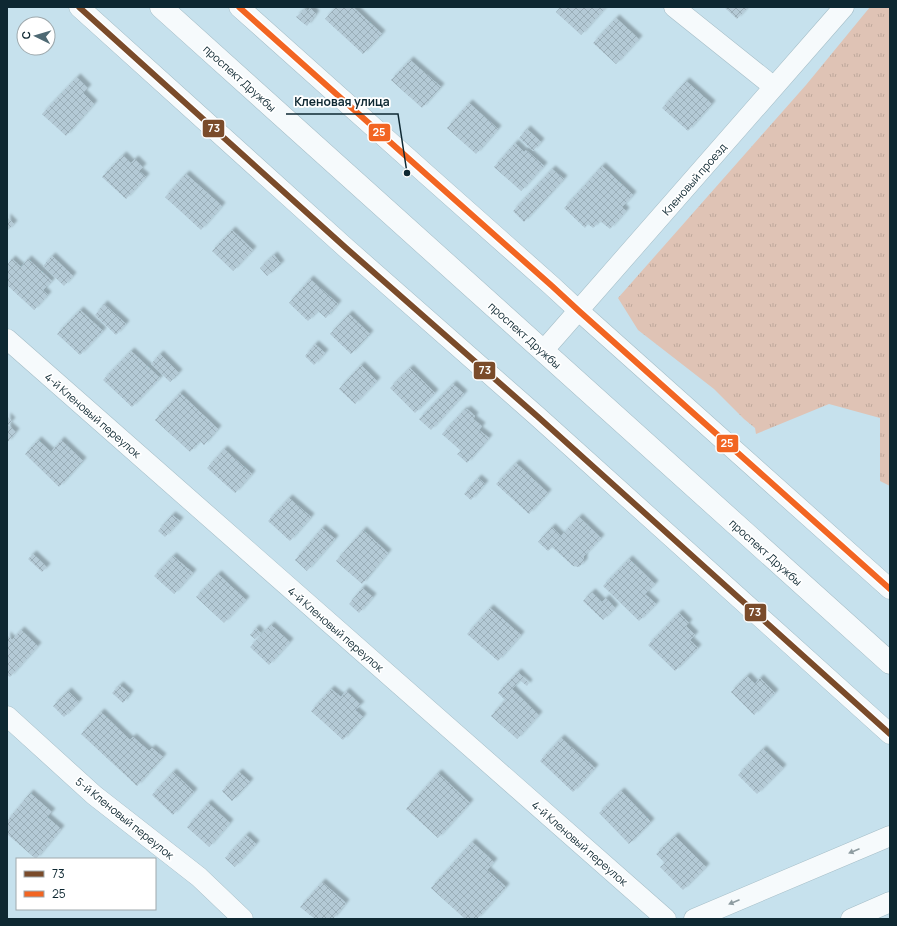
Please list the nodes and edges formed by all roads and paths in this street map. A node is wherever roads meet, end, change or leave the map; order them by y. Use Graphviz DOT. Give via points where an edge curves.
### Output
graph roads {
  1 [pos="79,7"];
  2 [pos="161,7"];
  3 [pos="239,7"];
  4 [pos="674,7"];
  5 [pos="844,7"];
  6 [pos="774,87"];
  7 [pos="579,311"];
  8 [pos="7,339"];
  9 [pos="544,351"];
  10 [pos="890,589"];
  11 [pos="890,663"];
  12 [pos="7,716"];
  13 [pos="890,734"];
  14 [pos="890,836"];
  15 [pos="890,902"];
  16 [pos="243,919"];
  17 [pos="666,919"];
  18 [pos="694,919"];
  19 [pos="851,919"];
  1 -- 13 [label="street"];
  2 -- 9 [label="main road, проспект Дружбы"];
  3 -- 7 [label="street"];
  4 -- 6 [label="street"];
  5 -- 6 [label="street, Кленовый проезд"];
  6 -- 7 [label="street, Кленовый проезд"];
  7 -- 9 [label="street, Кленовый проезд"];
  7 -- 10 [label="street"];
  8 -- 17 [label="street, 4-й Кленовый переулок"];
  9 -- 11 [label="main road, проспект Дружбы"];
  12 -- 16 [label="street, 5-й Кленовый переулок" via="94,795 199,878"];
  14 -- 18 [label="street, one-way"];
  15 -- 19 [label="street"];
}
